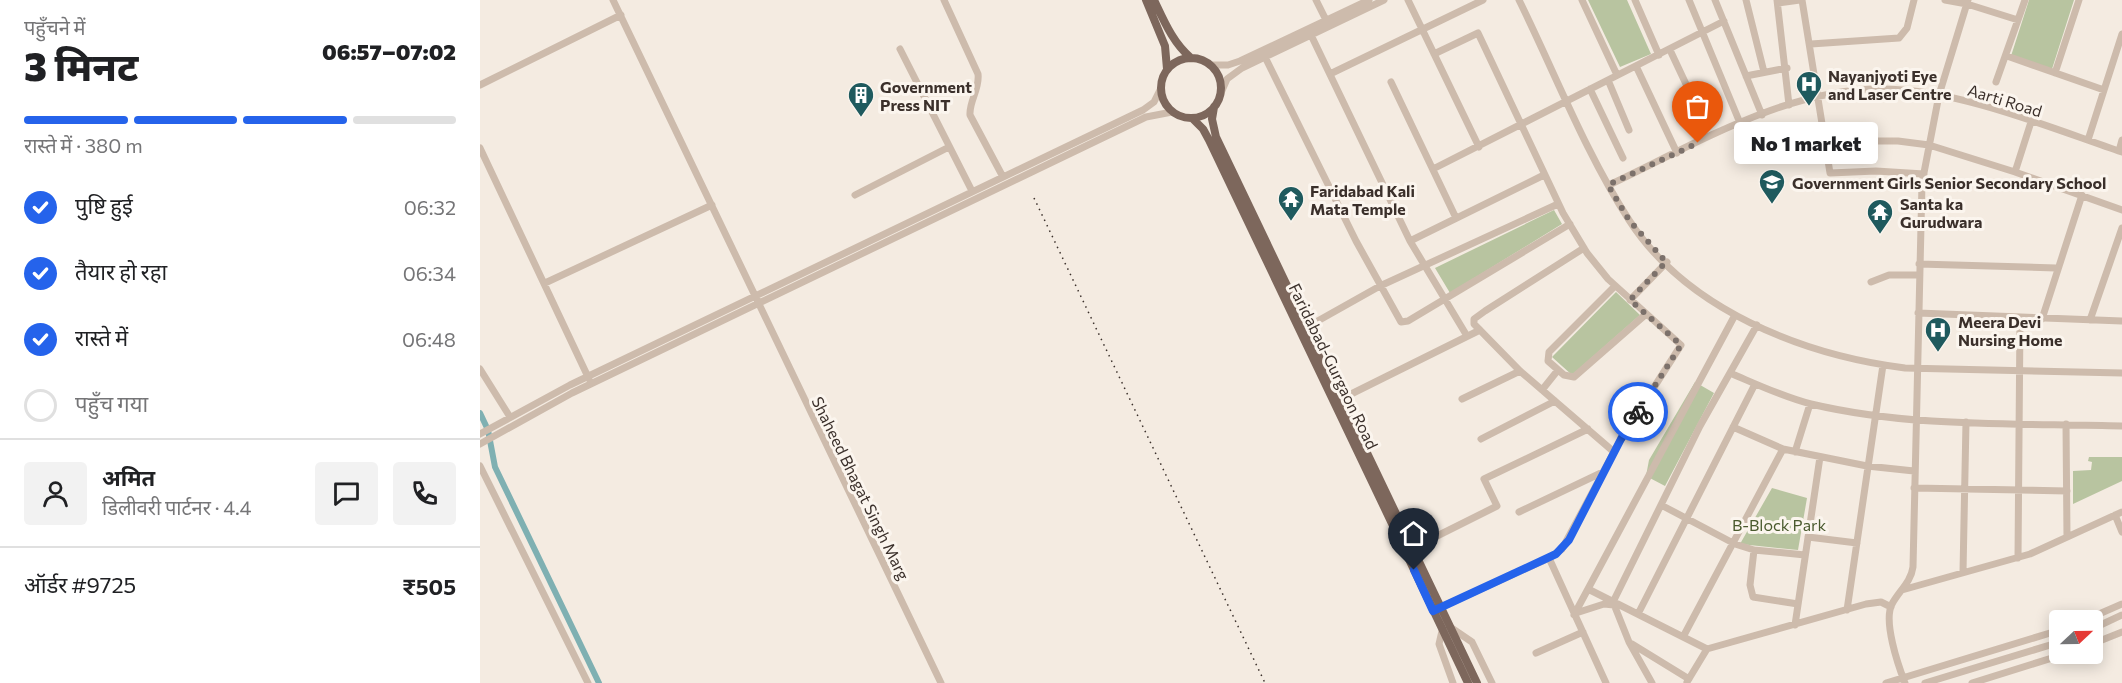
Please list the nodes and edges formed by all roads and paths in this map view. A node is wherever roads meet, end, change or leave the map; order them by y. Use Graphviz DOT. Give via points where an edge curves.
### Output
graph roads {
  1 [pos="613,0"];
  2 [pos="944,0"];
  3 [pos="1146,0"];
  4 [pos="1154,0"];
  5 [pos="1316,0"];
  6 [pos="1369,0"];
  7 [pos="1384,0"];
  8 [pos="1408,0"];
  9 [pos="1483,0"];
  10 [pos="1519,0"];
  11 [pos="1582,0"];
  12 [pos="1635,0"];
  13 [pos="1689,0"];
  14 [pos="1715,0"];
  15 [pos="1746,0"];
  16 [pos="1801,0"];
  17 [pos="1914,0"];
  18 [pos="1945,0"];
  19 [pos="2025,0"];
  20 [pos="2079,0"];
  21 [pos="1778,2"];
  22 [pos="1968,2"];
  23 [pos="621,15"];
  24 [pos="1326,20"];
  25 [pos="2018,20"];
  26 [pos="1724,21"];
  27 [pos="1422,29"];
  28 [pos="1702,32"];
  29 [pos="2122,34"];
  30 [pos="1311,35"];
  31 [pos="1811,44"];
  32 [pos="900,49"];
  33 [pos="1670,50"];
  34 [pos="1434,54"];
  35 [pos="1659,55"];
  36 [pos="2007,56"];
  37 [pos="1266,57"];
  38 [pos="1191,58"];
  39 [pos="1210,65"];
  40 [pos="1636,66"];
  41 [pos="1787,68"];
  42 [pos="1167,69"];
  43 [pos="1764,72"];
  44 [pos="2055,73"];
  45 [pos="1330,74"];
  46 [pos="1617,75"];
  47 [pos="1746,76"];
  48 [pos="1608,80"];
  49 [pos="1391,82"];
  50 [pos="1996,82"];
  51 [pos="480,85"];
  52 [pos="1590,89"];
  53 [pos="1160,90"];
  54 [pos="2104,90"];
  55 [pos="1220,95"];
  56 [pos="1939,95"];
  57 [pos="1818,97"];
  58 [pos="1693,99"];
  59 [pos="1568,101"];
  60 [pos="1789,105"];
  61 [pos="1215,107"];
  62 [pos="1172,112"];
  63 [pos="1762,115"];
  64 [pos="1193,119"];
  65 [pos="2031,122"];
  66 [pos="1740,123"];
  67 [pos="1521,126"];
  68 [pos="1629,130"];
  69 [pos="2122,140"];
  70 [pos="2088,141"];
  71 [pos="1929,145"];
  72 [pos="1826,146"];
  73 [pos="949,147"];
  74 [pos="1479,147"];
  75 [pos="480,148"];
  76 [pos="2120,151"];
  77 [pos="1677,153"];
  78 [pos="1623,158"];
  79 [pos="1433,169"];
  80 [pos="2016,172"];
  81 [pos="1924,174"];
  82 [pos="1544,175"];
  83 [pos="1003,177"];
  84 [pos="1608,185"];
  85 [pos="972,191"];
  86 [pos="855,195"];
  87 [pos="2082,195"];
  88 [pos="1558,204"];
  89 [pos="712,205"];
  90 [pos="2122,210"];
  91 [pos="1456,218"];
  92 [pos="1570,224"];
  93 [pos="2122,228"];
  94 [pos="1410,241"];
  95 [pos="1584,248"];
  96 [pos="1666,262"];
  97 [pos="1919,264"];
  98 [pos="1425,267"];
  99 [pos="2056,268"];
  100 [pos="1919,275"];
  101 [pos="1871,282"];
  102 [pos="545,283"];
  103 [pos="1380,286"];
  104 [pos="1616,286"];
  105 [pos="754,296"];
  106 [pos="1630,300"];
  107 [pos="1445,301"];
  108 [pos="759,303"];
  109 [pos="1918,313"];
  110 [pos="1645,315"];
  111 [pos="1735,315"];
  112 [pos="2020,318"];
  113 [pos="2042,319"];
  114 [pos="2090,320"];
  115 [pos="2122,321"];
  116 [pos="1757,326"];
  117 [pos="1307,327"];
  118 [pos="1480,330"];
  119 [pos="1467,336"];
  120 [pos="1883,365"];
  121 [pos="1917,367"];
  122 [pos="480,369"];
  123 [pos="1558,370"];
  124 [pos="2019,370"];
  125 [pos="1520,371"];
  126 [pos="1730,373"];
  127 [pos="2122,373"];
  128 [pos="587,376"];
  129 [pos="591,384"];
  130 [pos="1755,384"];
  131 [pos="1542,390"];
  132 [pos="1462,399"];
  133 [pos="1339,401"];
  134 [pos="1555,401"];
  135 [pos="1810,404"];
  136 [pos="1876,416"];
  137 [pos="510,417"];
  138 [pos="1916,420"];
  139 [pos="1966,422"];
  140 [pos="2018,423"];
  141 [pos="2066,424"];
  142 [pos="2122,426"];
  143 [pos="1733,427"];
  144 [pos="1587,429"];
  145 [pos="480,434"];
  146 [pos="1481,439"];
  147 [pos="480,444"];
  148 [pos="1783,449"];
  149 [pos="1614,452"];
  150 [pos="1795,452"];
  151 [pos="1820,458"];
  152 [pos="480,466"];
  153 [pos="1867,466"];
  154 [pos="1914,471"];
  155 [pos="1603,472"];
  156 [pos="1914,488"];
  157 [pos="1965,489"];
  158 [pos="2018,490"];
  159 [pos="2067,492"];
  160 [pos="1661,506"];
  161 [pos="1519,512"];
  162 [pos="2118,513"];
  163 [pos="1687,518"];
  164 [pos="2122,532"];
  165 [pos="1808,537"];
  166 [pos="2067,537"];
  167 [pos="1857,543"];
  168 [pos="1735,544"];
  169 [pos="1413,548"];
  170 [pos="1754,550"];
  171 [pos="1805,555"];
  172 [pos="1549,558"];
  173 [pos="2018,558"];
  174 [pos="1963,572"];
  175 [pos="1588,589"];
  176 [pos="1902,590"];
  177 [pos="1614,604"];
  178 [pos="1798,604"];
  179 [pos="2122,604"];
  180 [pos="1891,607"];
  181 [pos="1437,609"];
  182 [pos="1847,610"];
  183 [pos="2103,612"];
  184 [pos="1575,614"];
  185 [pos="1638,614"];
  186 [pos="2122,615"];
  187 [pos="2106,622"];
  188 [pos="2103,623"];
  189 [pos="1795,625"];
  190 [pos="1446,629"];
  191 [pos="1583,632"];
  192 [pos="2122,632"];
  193 [pos="2049,634"];
  194 [pos="2112,636"];
  195 [pos="1683,637"];
  196 [pos="2103,640"];
  197 [pos="1629,642"];
  198 [pos="2049,645"];
  199 [pos="1707,649"];
  200 [pos="1536,653"];
  201 [pos="2049,659"];
  202 [pos="1467,672"];
  203 [pos="1904,680"];
  204 [pos="1688,681"];
  205 [pos="588,683"];
  206 [pos="941,683"];
  207 [pos="1453,683"];
  208 [pos="1468,683"];
  209 [pos="1477,683"];
  210 [pos="1492,683"];
  211 [pos="1606,683"];
  212 [pos="1652,683"];
  213 [pos="1886,683"];
  214 [pos="1924,683"];
  215 [pos="1972,683"];
  1 -- 23 [label="street, Shaheed Bhagat Singh Marg"];
  2 -- 83 [label="street" via="978,74 970,115"];
  3 -- 42 [label="main road" via="1165,46"];
  4 -- 38 [label="main road" via="1170,32"];
  5 -- 24 [label="street"];
  6 -- 24 [label="street"];
  7 -- 30 [label="street"];
  8 -- 27 [label="street"];
  9 -- 27 [label="street"];
  10 -- 59 [label="street"];
  11 -- 46 [label="street"];
  12 -- 35 [label="street"];
  13 -- 28 [label="street"];
  14 -- 26 [label="street"];
  15 -- 43 [label="street"];
  16 -- 21 [label="street"];
  16 -- 31 [label="street"];
  17 -- 31 [label="street" via="1907,28 1899,38"];
  18 -- 22 [label="street"];
  19 -- 25 [label="street"];
  20 -- 44 [label="street"];
  21 -- 41 [label="street"];
  22 -- 25 [label="street"];
  22 -- 56 [label="street"];
  23 -- 51 [label="street"];
  23 -- 89 [label="street, Shaheed Bhagat Singh Marg"];
  24 -- 39 [label="street" via="1240,61"];
  25 -- 36 [label="street"];
  26 -- 28 [label="street"];
  26 -- 47 [label="street"];
  27 -- 34 [label="street"];
  27 -- 45 [label="street"];
  28 -- 33 [label="street"];
  28 -- 66 [label="street"];
  29 -- 54 [label="street"];
  30 -- 37 [label="street"];
  30 -- 45 [label="street"];
  31 -- 57 [label="street"];
  32 -- 73 [label="street"];
  33 -- 35 [label="street"];
  33 -- 58 [label="street"];
  34 -- 67 [label="street" via="1478,33"];
  34 -- 74 [label="street"];
  35 -- 40 [label="street"];
  36 -- 44 [label="street"];
  36 -- 50 [label="street"];
  37 -- 55 [label="street" via="1233,74"];
  37 -- 103 [label="street"];
  38 -- 39 [label="main road"];
  38 -- 42 [label="main road"];
  39 -- 55 [label="main road" via="1221,85"];
  40 -- 46 [label="street"];
  40 -- 77 [label="street"];
  41 -- 43 [label="street"];
  41 -- 60 [label="street"];
  42 -- 53 [label="main road"];
  43 -- 47 [label="street"];
  44 -- 54 [label="street"];
  45 -- 94 [label="street"];
  46 -- 48 [label="street"];
  47 -- 63 [label="street"];
  48 -- 52 [label="street"];
  48 -- 68 [label="street"];
  49 -- 79 [label="street"];
  52 -- 59 [label="street"];
  52 -- 78 [label="street"];
  53 -- 62 [label="main road"];
  53 -- 83 [label="street" via="1154,102 1143,110"];
  54 -- 70 [label="street"];
  55 -- 61 [label="main road"];
  56 -- 57 [label="street, Aarti Road" via="1876,89"];
  56 -- 65 [label="street, Aarti Road"];
  56 -- 71 [label="street"];
  57 -- 60 [label="street, Aarti Road"];
  57 -- 72 [label="street"];
  59 -- 67 [label="street"];
  59 -- 84 [label="street"];
  60 -- 63 [label="street, Aarti Road"];
  61 -- 64 [label="main road"];
  61 -- 117 [label="main road, Faridabad-Gurgaon Road" via="1212,119 1216,136"];
  62 -- 64 [label="main road"];
  62 -- 108 [label="street" via="1146,117"];
  63 -- 66 [label="street, Aarti Road"];
  64 -- 133 [label="main road, Faridabad-Gurgaon Road" via="1209,140"];
  65 -- 70 [label="street, Aarti Road"];
  65 -- 80 [label="street"];
  66 -- 77 [label="street, Aarti Road"];
  67 -- 74 [label="street"];
  67 -- 82 [label="street"];
  69 -- 76 [label="street"];
  70 -- 76 [label="street, Aarti Road"];
  71 -- 72 [label="street" via="1879,141"];
  71 -- 80 [label="street"];
  71 -- 81 [label="street"];
  72 -- 81 [label="street" via="1831,174"];
  73 -- 85 [label="street"];
  73 -- 86 [label="street"];
  74 -- 79 [label="street"];
  75 -- 102 [label="street"];
  77 -- 84 [label="street, Aarti Road"];
  79 -- 91 [label="street"];
  80 -- 87 [label="street"];
  81 -- 97 [label="street"];
  82 -- 88 [label="street"];
  82 -- 91 [label="street"];
  83 -- 85 [label="street"];
  84 -- 96 [label="street" via="1629,220"];
  85 -- 105 [label="street"];
  87 -- 90 [label="street"];
  87 -- 99 [label="street"];
  88 -- 92 [label="street"];
  88 -- 98 [label="street"];
  89 -- 102 [label="street"];
  89 -- 105 [label="street, Shaheed Bhagat Singh Marg"];
  91 -- 94 [label="street"];
  92 -- 95 [label="street"];
  92 -- 107 [label="street"];
  93 -- 114 [label="street"];
  94 -- 98 [label="street"];
  95 -- 104 [label="street"];
  95 -- 118 [label="street" via="1474,319"];
  96 -- 106 [label="street"];
  96 -- 111 [label="street"];
  97 -- 99 [label="street"];
  97 -- 100 [label="street"];
  98 -- 103 [label="street"];
  98 -- 107 [label="street"];
  99 -- 113 [label="street"];
  100 -- 101 [label="street" via="1888,275"];
  100 -- 109 [label="street"];
  102 -- 128 [label="street"];
  103 -- 107 [label="street" via="1401,322"];
  103 -- 117 [label="street"];
  104 -- 106 [label="street"];
  104 -- 123 [label="street" via="1549,352 1548,361"];
  105 -- 108 [label="street, Shaheed Bhagat Singh Marg"];
  105 -- 128 [label="street"];
  106 -- 110 [label="street"];
  107 -- 119 [label="street"];
  108 -- 129 [label="street"];
  108 -- 206 [label="street, Shaheed Bhagat Singh Marg"];
  109 -- 112 [label="street"];
  109 -- 121 [label="street"];
  110 -- 123 [label="street" via="1574,377"];
  110 -- 149 [label="street" via="1677,340 1681,348"];
  111 -- 116 [label="street"];
  111 -- 175 [label="street"];
  112 -- 113 [label="street"];
  112 -- 124 [label="street"];
  113 -- 114 [label="street"];
  114 -- 115 [label="street"];
  116 -- 120 [label="street" via="1811,347"];
  116 -- 126 [label="street"];
  117 -- 133 [label="main road, Faridabad-Gurgaon Road"];
  118 -- 119 [label="street"];
  118 -- 125 [label="street"];
  119 -- 133 [label="street"];
  120 -- 121 [label="street"];
  120 -- 136 [label="street"];
  121 -- 124 [label="street"];
  121 -- 138 [label="street"];
  122 -- 137 [label="street"];
  123 -- 131 [label="street"];
  124 -- 127 [label="street"];
  124 -- 140 [label="street"];
  125 -- 131 [label="street"];
  125 -- 132 [label="street"];
  126 -- 130 [label="street"];
  126 -- 160 [label="street"];
  128 -- 129 [label="street"];
  128 -- 137 [label="street"];
  129 -- 147 [label="street"];
  130 -- 135 [label="street"];
  130 -- 143 [label="street"];
  131 -- 134 [label="street"];
  133 -- 169 [label="main road, Faridabad-Gurgaon Road"];
  133 -- 181 [label="main road, Faridabad-Gurgaon Road"];
  134 -- 144 [label="street"];
  134 -- 146 [label="street"];
  135 -- 136 [label="street"];
  135 -- 150 [label="street"];
  136 -- 138 [label="street"];
  136 -- 153 [label="street"];
  137 -- 145 [label="street"];
  138 -- 139 [label="street"];
  138 -- 154 [label="street"];
  139 -- 140 [label="street"];
  139 -- 157 [label="street"];
  140 -- 141 [label="street"];
  140 -- 158 [label="street"];
  141 -- 142 [label="street"];
  141 -- 159 [label="street"];
  143 -- 148 [label="street"];
  143 -- 163 [label="street"];
  144 -- 149 [label="street"];
  144 -- 169 [label="street" via="1484,479 1497,506"];
  148 -- 150 [label="street"];
  148 -- 168 [label="street"];
  149 -- 155 [label="street"];
  150 -- 151 [label="street"];
  151 -- 153 [label="street"];
  151 -- 165 [label="street"];
  152 -- 205 [label="street"];
  153 -- 154 [label="street"];
  153 -- 167 [label="street"];
  154 -- 156 [label="street"];
  155 -- 161 [label="street"];
  155 -- 172 [label="street" via="1569,540"];
  156 -- 157 [label="street"];
  156 -- 176 [label="street" via="1913,567"];
  157 -- 158 [label="street"];
  157 -- 174 [label="street"];
  158 -- 159 [label="street"];
  158 -- 173 [label="street"];
  159 -- 166 [label="street"];
  160 -- 163 [label="street"];
  160 -- 177 [label="street"];
  162 -- 164 [label="street"];
  162 -- 166 [label="street"];
  163 -- 168 [label="street"];
  163 -- 185 [label="street"];
  165 -- 167 [label="street"];
  165 -- 171 [label="street"];
  166 -- 173 [label="street"];
  167 -- 182 [label="street"];
  168 -- 170 [label="street"];
  168 -- 195 [label="street"];
  169 -- 181 [label="main road, Faridabad-Gurgaon Road"];
  170 -- 171 [label="street"];
  170 -- 178 [label="street" via="1750,585 1753,597"];
  171 -- 178 [label="street"];
  172 -- 181 [label="street"];
  172 -- 184 [label="street"];
  173 -- 174 [label="street"];
  174 -- 176 [label="street"];
  175 -- 177 [label="street"];
  175 -- 184 [label="street"];
  176 -- 180 [label="street"];
  177 -- 184 [label="street"];
  177 -- 185 [label="street"];
  177 -- 197 [label="street"];
  178 -- 189 [label="street"];
  179 -- 183 [label="street"];
  180 -- 182 [label="street" via="1876,602"];
  180 -- 203 [label="street" via="1888,620"];
  181 -- 190 [label="main road"];
  182 -- 189 [label="street"];
  184 -- 191 [label="street"];
  185 -- 195 [label="street"];
  186 -- 187 [label="street"];
  187 -- 188 [label="street"];
  187 -- 194 [label="street"];
  189 -- 199 [label="street"];
  190 -- 202 [label="main road"];
  190 -- 207 [label="street" via="1439,644"];
  190 -- 210 [label="street" via="1472,642"];
  191 -- 200 [label="street"];
  191 -- 211 [label="street"];
  192 -- 194 [label="street"];
  193 -- 203 [label="street"];
  194 -- 196 [label="street"];
  195 -- 199 [label="street"];
  197 -- 204 [label="street"];
  197 -- 212 [label="street"];
  198 -- 214 [label="street"];
  199 -- 204 [label="street"];
  201 -- 215 [label="street"];
  202 -- 208 [label="main road"];
  202 -- 209 [label="main road"];
  203 -- 213 [label="street"];
}
